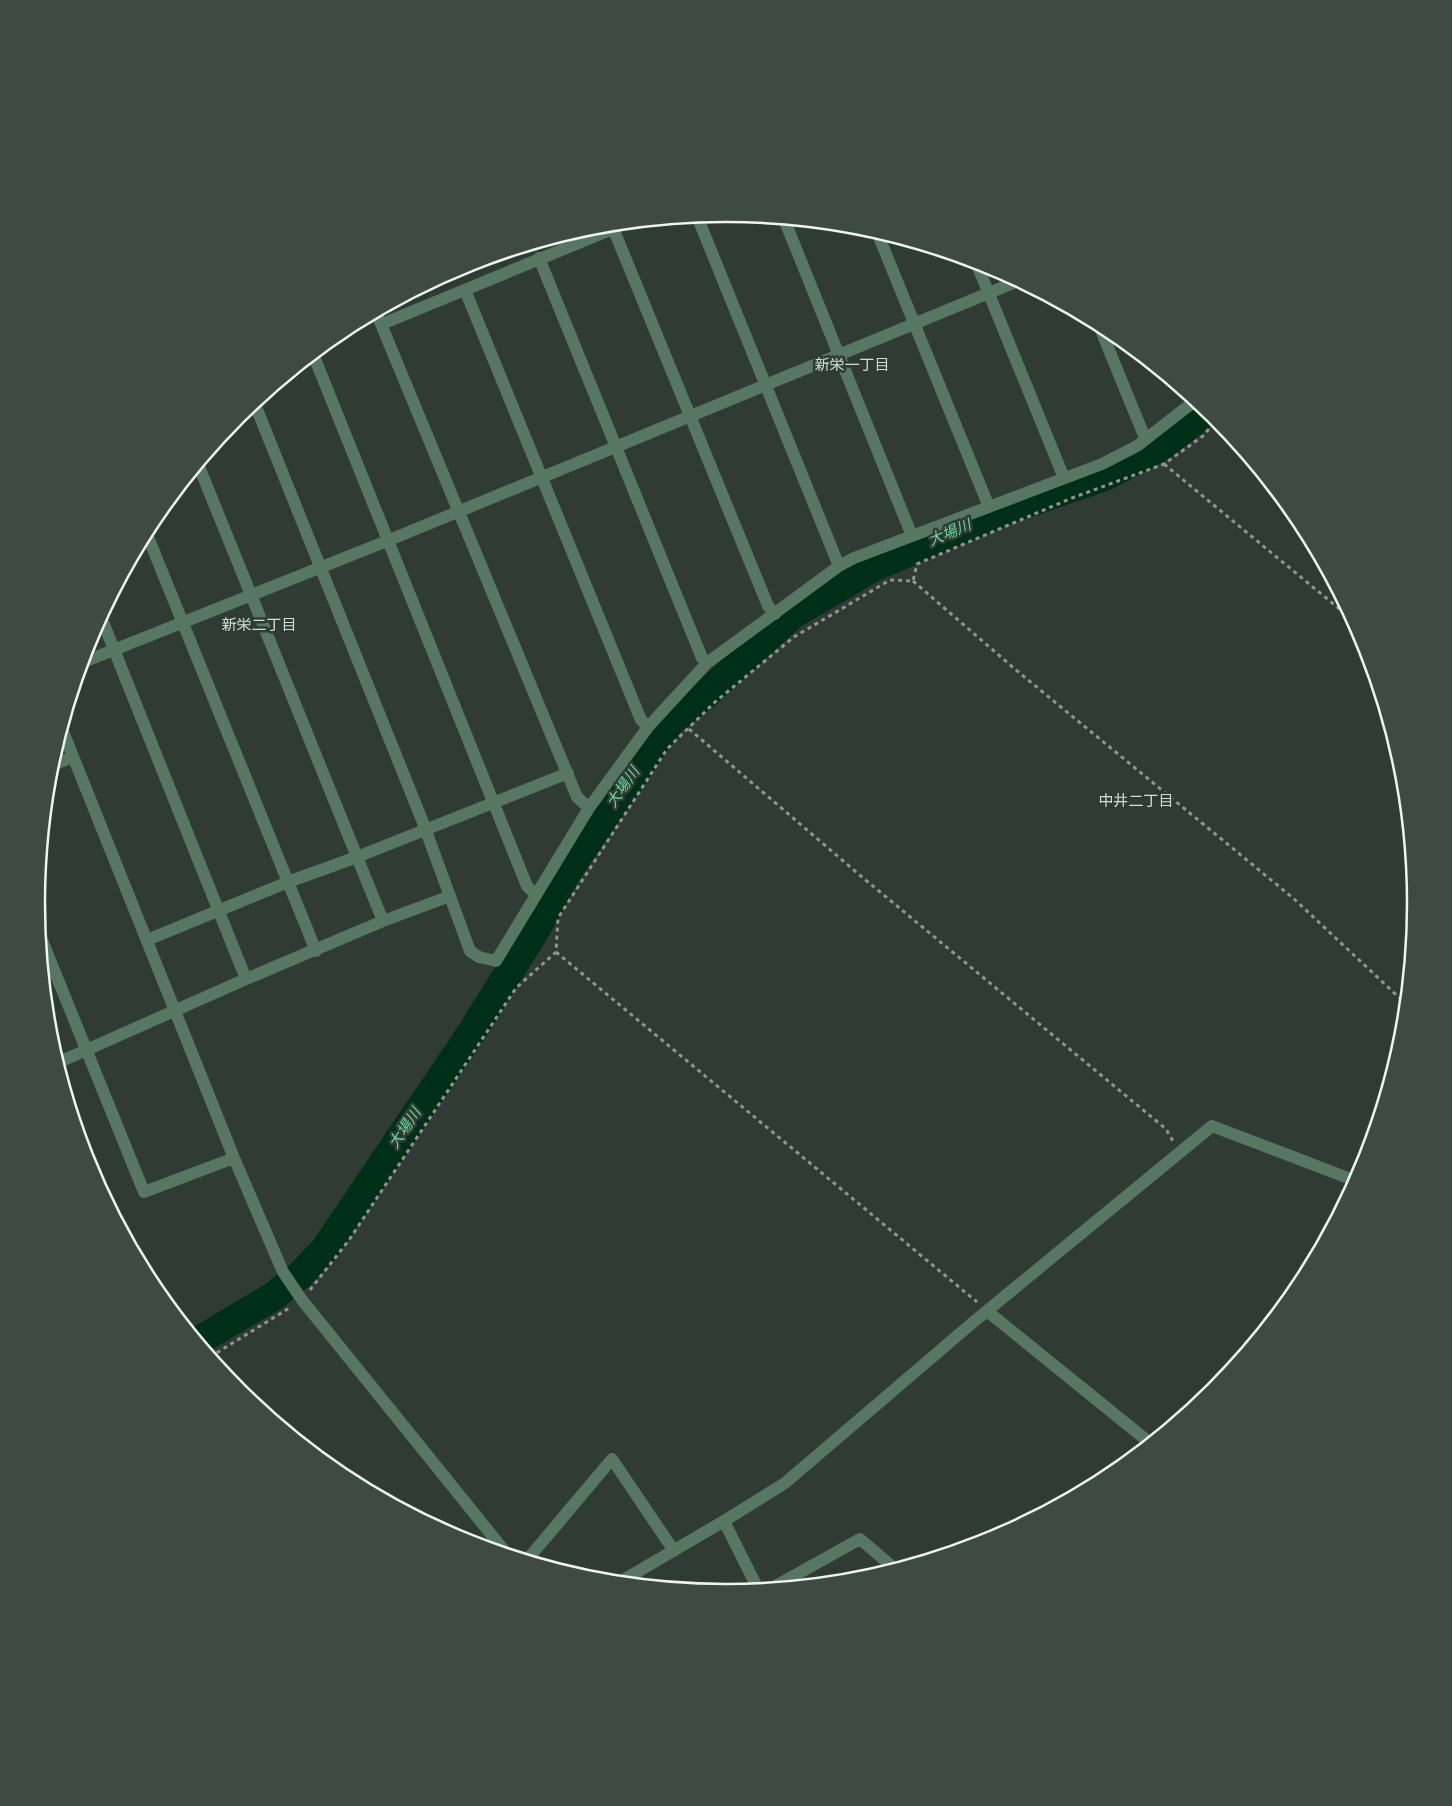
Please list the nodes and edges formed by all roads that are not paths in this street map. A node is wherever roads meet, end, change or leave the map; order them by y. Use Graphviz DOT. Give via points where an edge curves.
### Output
graph roads {
  1 [pos="700,223"];
  2 [pos="786,225"];
  3 [pos="614,232"];
  4 [pos="597,234"];
  5 [pos="880,240"];
  6 [pos="539,258"];
  7 [pos="980,271"];
  8 [pos="1010,284"];
  9 [pos="465,290"];
  10 [pos="989,293"];
  11 [pos="379,318"];
  12 [pos="914,322"];
  13 [pos="382,324"];
  14 [pos="1104,337"];
  15 [pos="840,354"];
  16 [pos="315,360"];
  17 [pos="765,385"];
  18 [pos="1190,405"];
  19 [pos="257,409"];
  20 [pos="690,415"];
  21 [pos="1145,438"];
  22 [pos="615,446"];
  23 [pos="201,470"];
  24 [pos="542,477"];
  25 [pos="1064,478"];
  26 [pos="989,507"];
  27 [pos="457,511"];
  28 [pos="912,536"];
  29 [pos="150,541"];
  30 [pos="387,541"];
  31 [pos="839,566"];
  32 [pos="320,568"];
  33 [pos="251,596"];
  34 [pos="775,614"];
  35 [pos="182,623"];
  36 [pos="105,625"];
  37 [pos="114,650"];
  38 [pos="90,660"];
  39 [pos="707,663"];
  40 [pos="648,727"];
  41 [pos="66,738"];
  42 [pos="73,756"];
  43 [pos="60,762"];
  44 [pos="568,773"];
  45 [pos="493,802"];
  46 [pos="589,808"];
  47 [pos="426,830"];
  48 [pos="358,856"];
  49 [pos="288,882"];
  50 [pos="536,895"];
  51 [pos="450,896"];
  52 [pos="219,912"];
  53 [pos="383,921"];
  54 [pos="147,940"];
  55 [pos="316,950"];
  56 [pos="46,951"];
  57 [pos="246,978"];
  58 [pos="176,1010"];
  59 [pos="87,1051"];
  60 [pos="64,1060"];
  61 [pos="234,1158"];
  62 [pos="1349,1177"];
  63 [pos="987,1310"];
  64 [pos="1145,1439"];
  65 [pos="724,1521"];
  66 [pos="500,1545"];
  67 [pos="674,1551"];
  68 [pos="531,1555"];
  69 [pos="889,1564"];
  70 [pos="629,1577"];
  71 [pos="784,1582"];
  72 [pos="755,1583"];
  1 -- 17 [label="street"];
  2 -- 15 [label="street"];
  3 -- 20 [label="street"];
  4 -- 6 [label="street"];
  5 -- 12 [label="street"];
  6 -- 9 [label="street"];
  6 -- 22 [label="street"];
  7 -- 10 [label="street"];
  8 -- 10 [label="street"];
  9 -- 13 [label="street"];
  9 -- 24 [label="street"];
  10 -- 12 [label="street"];
  10 -- 25 [label="street"];
  11 -- 13 [label="street"];
  12 -- 15 [label="street"];
  12 -- 26 [label="street"];
  13 -- 27 [label="street"];
  14 -- 21 [label="street"];
  15 -- 17 [label="street"];
  15 -- 28 [label="street"];
  16 -- 30 [label="street"];
  17 -- 20 [label="street"];
  17 -- 31 [label="street"];
  18 -- 21 [label="street"];
  19 -- 32 [label="street"];
  20 -- 22 [label="street"];
  20 -- 34 [label="street" via="768,606"];
  21 -- 25 [label="street" via="1137,446 1102,464"];
  22 -- 24 [label="street"];
  22 -- 39 [label="street" via="702,658"];
  23 -- 33 [label="street"];
  24 -- 27 [label="street"];
  24 -- 40 [label="street" via="640,720"];
  25 -- 26 [label="street"];
  26 -- 28 [label="street"];
  27 -- 30 [label="street"];
  27 -- 44 [label="street"];
  28 -- 31 [label="street"];
  29 -- 35 [label="street"];
  30 -- 32 [label="street"];
  30 -- 45 [label="street"];
  31 -- 34 [label="street"];
  32 -- 33 [label="street"];
  32 -- 47 [label="street"];
  33 -- 35 [label="street"];
  33 -- 48 [label="street"];
  34 -- 39 [label="street"];
  35 -- 37 [label="street"];
  35 -- 49 [label="street"];
  36 -- 37 [label="street"];
  37 -- 38 [label="street"];
  37 -- 52 [label="street"];
  39 -- 40 [label="street"];
  40 -- 46 [label="street"];
  41 -- 42 [label="street"];
  42 -- 43 [label="street"];
  42 -- 54 [label="street"];
  44 -- 45 [label="street"];
  44 -- 46 [label="street" via="577,797"];
  45 -- 47 [label="street"];
  45 -- 50 [label="street" via="527,886"];
  46 -- 50 [label="street"];
  47 -- 48 [label="street"];
  47 -- 51 [label="street"];
  48 -- 49 [label="street"];
  48 -- 53 [label="street"];
  49 -- 52 [label="street"];
  49 -- 55 [label="street"];
  50 -- 51 [label="street" via="496,961 470,951"];
  51 -- 53 [label="street"];
  52 -- 54 [label="street"];
  52 -- 57 [label="street"];
  53 -- 55 [label="street"];
  54 -- 58 [label="street"];
  55 -- 57 [label="street"];
  56 -- 59 [label="street"];
  57 -- 58 [label="street"];
  58 -- 59 [label="street"];
  58 -- 61 [label="street"];
  59 -- 60 [label="street"];
  59 -- 61 [label="street" via="144,1192"];
  61 -- 66 [label="street" via="283,1272 302,1300"];
  62 -- 63 [label="street" via="1212,1126"];
  63 -- 64 [label="street"];
  63 -- 65 [label="street" via="785,1483"];
  65 -- 67 [label="street"];
  65 -- 72 [label="street"];
  67 -- 68 [label="street" via="612,1459"];
  67 -- 70 [label="street"];
  69 -- 71 [label="street" via="860,1539"];
}
